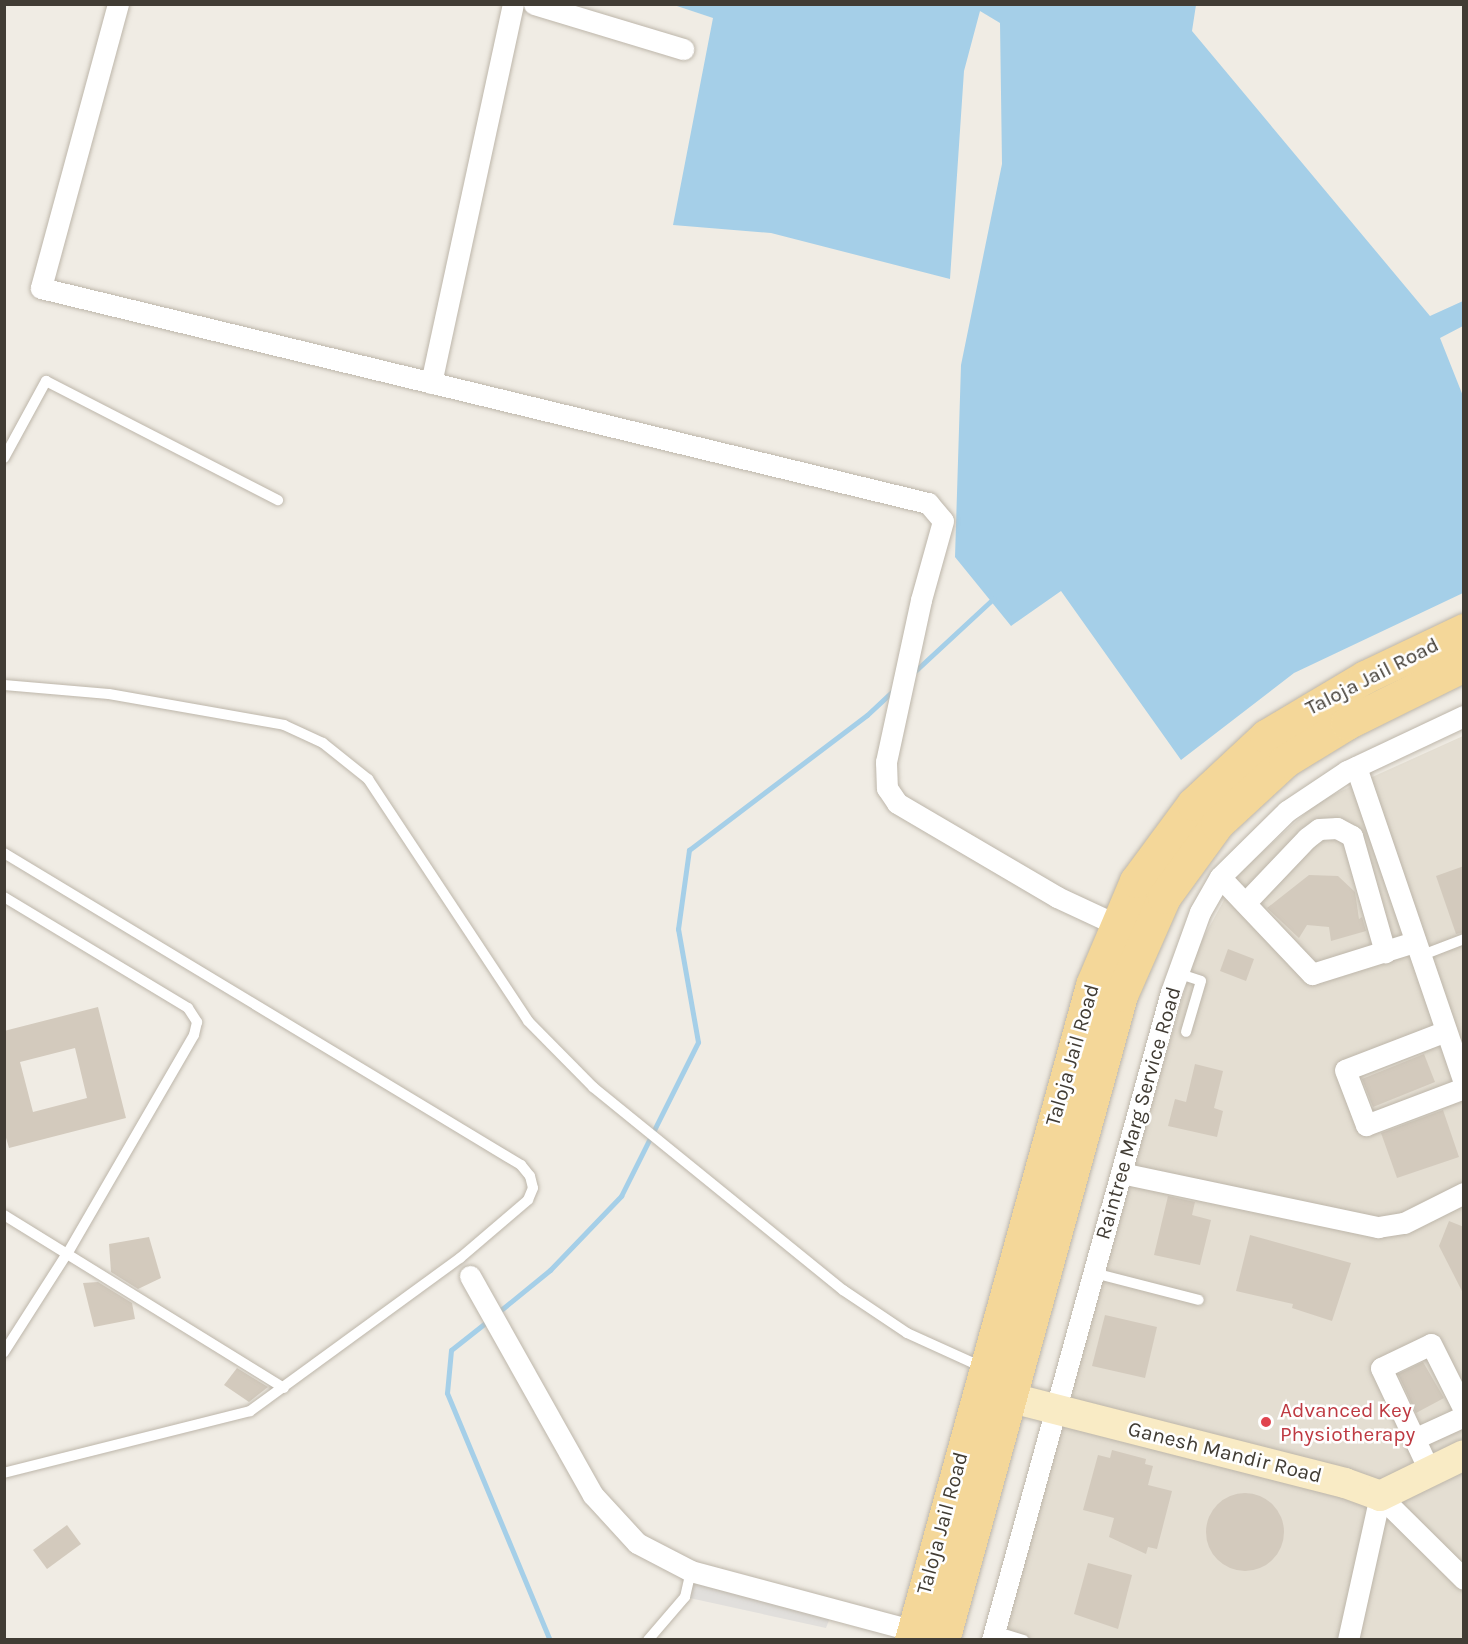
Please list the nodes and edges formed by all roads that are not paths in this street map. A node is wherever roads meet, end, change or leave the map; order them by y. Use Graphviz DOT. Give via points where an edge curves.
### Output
graph roads {
  1 [pos="118,4"];
  2 [pos="513,4"];
  3 [pos="534,4"];
  4 [pos="683,49"];
  5 [pos="431,383"];
  6 [pos="4,458"];
  7 [pos="278,500"];
  8 [pos="1464,630"];
  9 [pos="1464,665"];
  10 [pos="4,685"];
  11 [pos="1462,722"];
  12 [pos="1356,767"];
  13 [pos="4,853"];
  14 [pos="1220,877"];
  15 [pos="4,897"];
  16 [pos="1246,902"];
  17 [pos="1115,924"];
  18 [pos="1464,939"];
  19 [pos="1417,949"];
  20 [pos="1385,952"];
  21 [pos="1177,973"];
  22 [pos="1186,1032"];
  23 [pos="1440,1033"];
  24 [pos="1460,1088"];
  25 [pos="1121,1173"];
  26 [pos="1464,1193"];
  27 [pos="4,1215"];
  28 [pos="68,1252"];
  29 [pos="465,1267"];
  30 [pos="1094,1273"];
  31 [pos="1199,1300"];
  32 [pos="4,1352"];
  33 [pos="999,1378"];
  34 [pos="284,1388"];
  35 [pos="1057,1409"];
  36 [pos="1464,1410"];
  37 [pos="1464,1416"];
  38 [pos="1416,1438"];
  39 [pos="1464,1455"];
  40 [pos="1430,1472"];
  41 [pos="4,1473"];
  42 [pos="1380,1496"];
  43 [pos="691,1571"];
  44 [pos="1464,1579"];
  45 [pos="993,1635"];
  46 [pos="928,1637"];
  47 [pos="648,1640"];
  48 [pos="1024,1640"];
  49 [pos="1348,1640"];
  1 -- 5 [label="street" via="40,288"];
  2 -- 5 [label="street"];
  3 -- 4 [label="street"];
  5 -- 17 [label="street" via="928,503 944,521 886,762 887,788 897,803 1057,897"];
  6 -- 7 [label="lane" via="46,381"];
  8 -- 17 [label="main road, Taloja Jail Road" via="1296,715 1234,763 1193,804 1154,854"];
  9 -- 33 [label="main road, Taloja Jail Road" via="1354,718 1285,761 1217,824 1164,897 1121,995"];
  10 -- 33 [label="lane" via="109,694 284,725 323,743 368,779 528,1021 593,1087 843,1290 907,1333"];
  11 -- 12 [label="street, Raintree Marg Service Road"];
  12 -- 14 [label="street, Raintree Marg Service Road" via="1287,811"];
  12 -- 19 [label="street"];
  13 -- 29 [label="lane" via="520,1165 530,1176 533,1188 528,1200"];
  14 -- 16 [label="street"];
  14 -- 21 [label="street, Raintree Marg Service Road" via="1200,912"];
  15 -- 28 [label="lane" via="188,1008 197,1022 194,1035"];
  16 -- 20 [label="street" via="1312,974"];
  16 -- 20 [label="street" via="1307,838 1319,829 1337,828 1352,836"];
  17 -- 33 [label="main road, Taloja Jail Road" via="1092,985"];
  18 -- 19 [label="lane"];
  19 -- 20 [label="street"];
  19 -- 23 [label="street"];
  21 -- 22 [label="lane" via="1201,981"];
  21 -- 25 [label="street, Raintree Marg Service Road"];
  23 -- 24 [label="street"];
  23 -- 24 [label="street" via="1345,1070 1366,1125"];
  25 -- 26 [label="street" via="1378,1227 1404,1222"];
  25 -- 30 [label="street, Raintree Marg Service Road"];
  27 -- 28 [label="lane"];
  28 -- 32 [label="lane"];
  28 -- 34 [label="lane"];
  29 -- 34 [label="lane"];
  29 -- 43 [label="street" via="593,1495 637,1543"];
  30 -- 31 [label="lane"];
  30 -- 35 [label="street, Raintree Marg Service Road"];
  33 -- 35 [label="street, Ganesh Mandir Road"];
  33 -- 46 [label="main road, Taloja Jail Road"];
  34 -- 41 [label="lane" via="250,1411"];
  35 -- 42 [label="street, Ganesh Mandir Road" via="1345,1483"];
  35 -- 45 [label="street, Raintree Marg Service Road"];
  36 -- 38 [label="street" via="1431,1344 1381,1368"];
  37 -- 38 [label="street"];
  38 -- 40 [label="street"];
  39 -- 40 [label="street"];
  40 -- 42 [label="street"];
  42 -- 44 [label="street"];
  42 -- 49 [label="street"];
  43 -- 46 [label="street"];
  43 -- 47 [label="lane" via="685,1597"];
  45 -- 48 [label="lane"];
}
